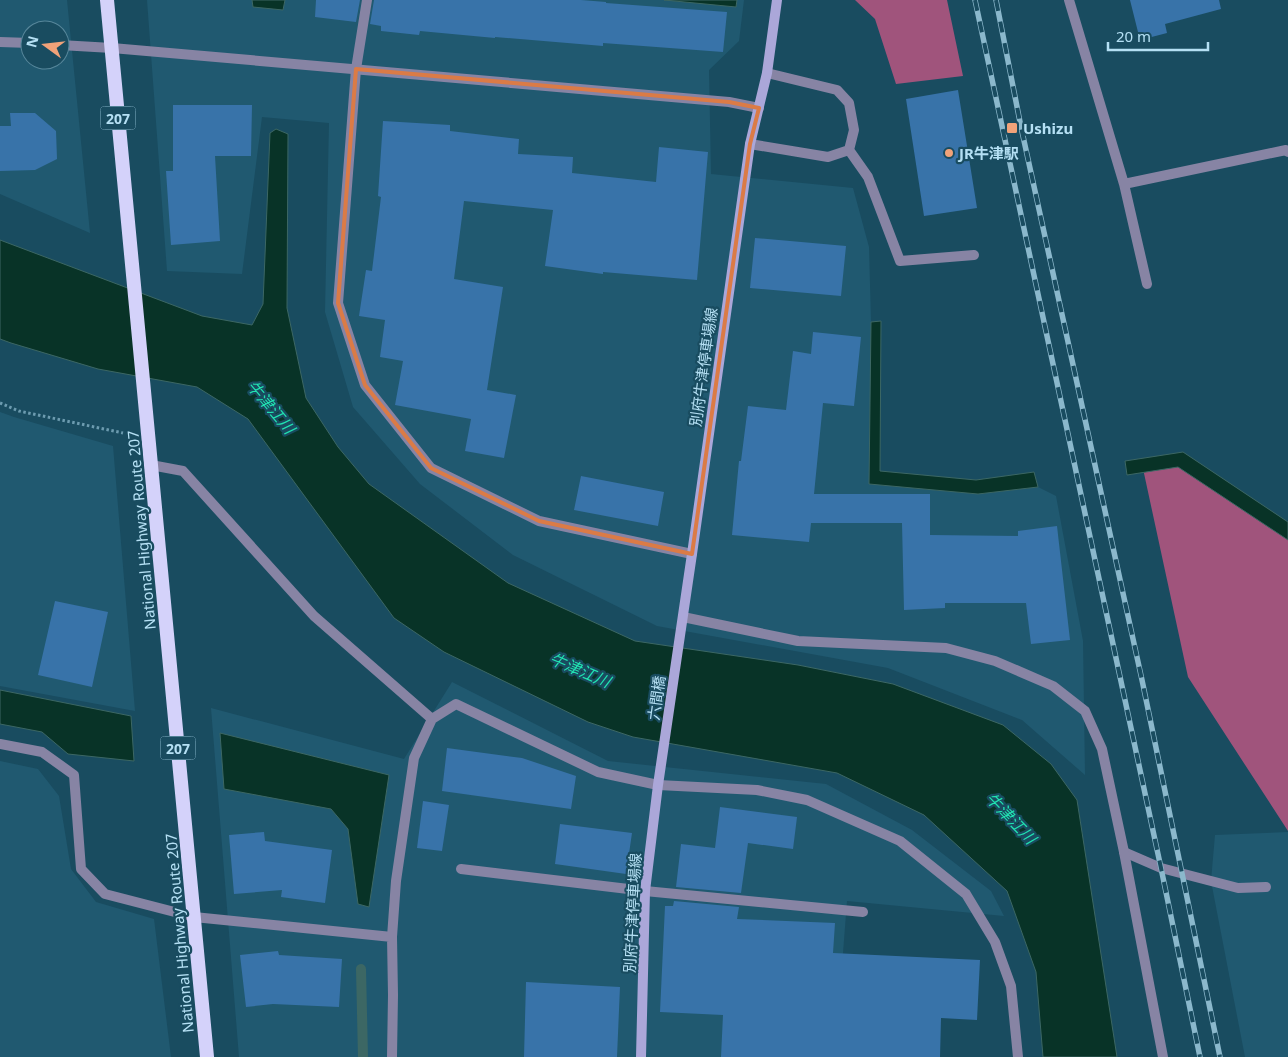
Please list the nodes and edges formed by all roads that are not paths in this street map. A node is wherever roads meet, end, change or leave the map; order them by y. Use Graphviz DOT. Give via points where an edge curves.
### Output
graph roads {
  1 [pos="107,0"];
  2 [pos="367,0"];
  3 [pos="777,0"];
  4 [pos="1069,0"];
  5 [pos="0,42"];
  6 [pos="20,43"];
  7 [pos="70,46"];
  8 [pos="112,48"];
  9 [pos="356,69"];
  10 [pos="767,73"];
  11 [pos="759,108"];
  12 [pos="750,144"];
  13 [pos="849,150"];
  14 [pos="1288,152"];
  15 [pos="1124,184"];
  16 [pos="974,255"];
  17 [pos="1147,284"];
  18 [pos="151,465"];
  19 [pos="692,554"];
  20 [pos="683,617"];
  21 [pos="681,630"];
  22 [pos="432,719"];
  23 [pos="0,744"];
  24 [pos="660,771"];
  25 [pos="658,785"];
  26 [pos="1124,852"];
  27 [pos="461,869"];
  28 [pos="1266,887"];
  29 [pos="645,891"];
  30 [pos="863,912"];
  31 [pos="194,917"];
  32 [pos="392,937"];
  33 [pos="207,1057"];
  34 [pos="392,1057"];
  35 [pos="641,1057"];
  36 [pos="1018,1057"];
  37 [pos="1163,1057"];
  1 -- 8 [label="highway, National Highway Route 207 / 207"];
  2 -- 9 [label="street"];
  3 -- 10 [label="main road, 別府牛津停車場線"];
  4 -- 15 [label="street"];
  5 -- 6 [label="street"];
  7 -- 8 [label="street"];
  8 -- 9 [label="street"];
  8 -- 18 [label="highway, National Highway Route 207 / 207"];
  9 -- 11 [label="street" via="729,102"];
  9 -- 19 [label="street" via="338,303 365,386 431,468 539,521"];
  10 -- 11 [label="main road, 別府牛津停車場線"];
  10 -- 13 [label="street" via="837,90 850,103 854,130"];
  11 -- 12 [label="main road, 別府牛津停車場線"];
  12 -- 13 [label="street" via="828,157"];
  12 -- 19 [label="main road, 別府牛津停車場線"];
  13 -- 16 [label="street" via="868,177 900,261"];
  14 -- 15 [label="street"];
  15 -- 17 [label="street"];
  18 -- 22 [label="street" via="182,471 314,616"];
  18 -- 31 [label="highway, National Highway Route 207 / 207"];
  19 -- 20 [label="main road, 別府牛津停車場線"];
  20 -- 21 [label="main road, 別府牛津停車場線"];
  20 -- 26 [label="street" via="798,641 946,648 995,660 1053,686 1085,712 1102,749"];
  21 -- 24 [label="main road, 六間橋"];
  22 -- 25 [label="street" via="456,704 598,772"];
  22 -- 32 [label="street" via="414,758 396,881"];
  23 -- 31 [label="street" via="42,752 74,775 81,869 104,894"];
  24 -- 25 [label="main road, 別府牛津停車場線"];
  25 -- 29 [label="main road, 別府牛津停車場線"];
  25 -- 36 [label="street" via="757,790 807,800 900,841 966,894 995,942 1011,986"];
  26 -- 28 [label="street" via="1162,868 1238,888"];
  26 -- 37 [label="street"];
  27 -- 29 [label="street"];
  29 -- 30 [label="street"];
  29 -- 35 [label="main road, 別府牛津停車場線"];
  31 -- 32 [label="street"];
  31 -- 33 [label="highway, National Highway Route 207 / 207"];
  32 -- 34 [label="street"];
}
